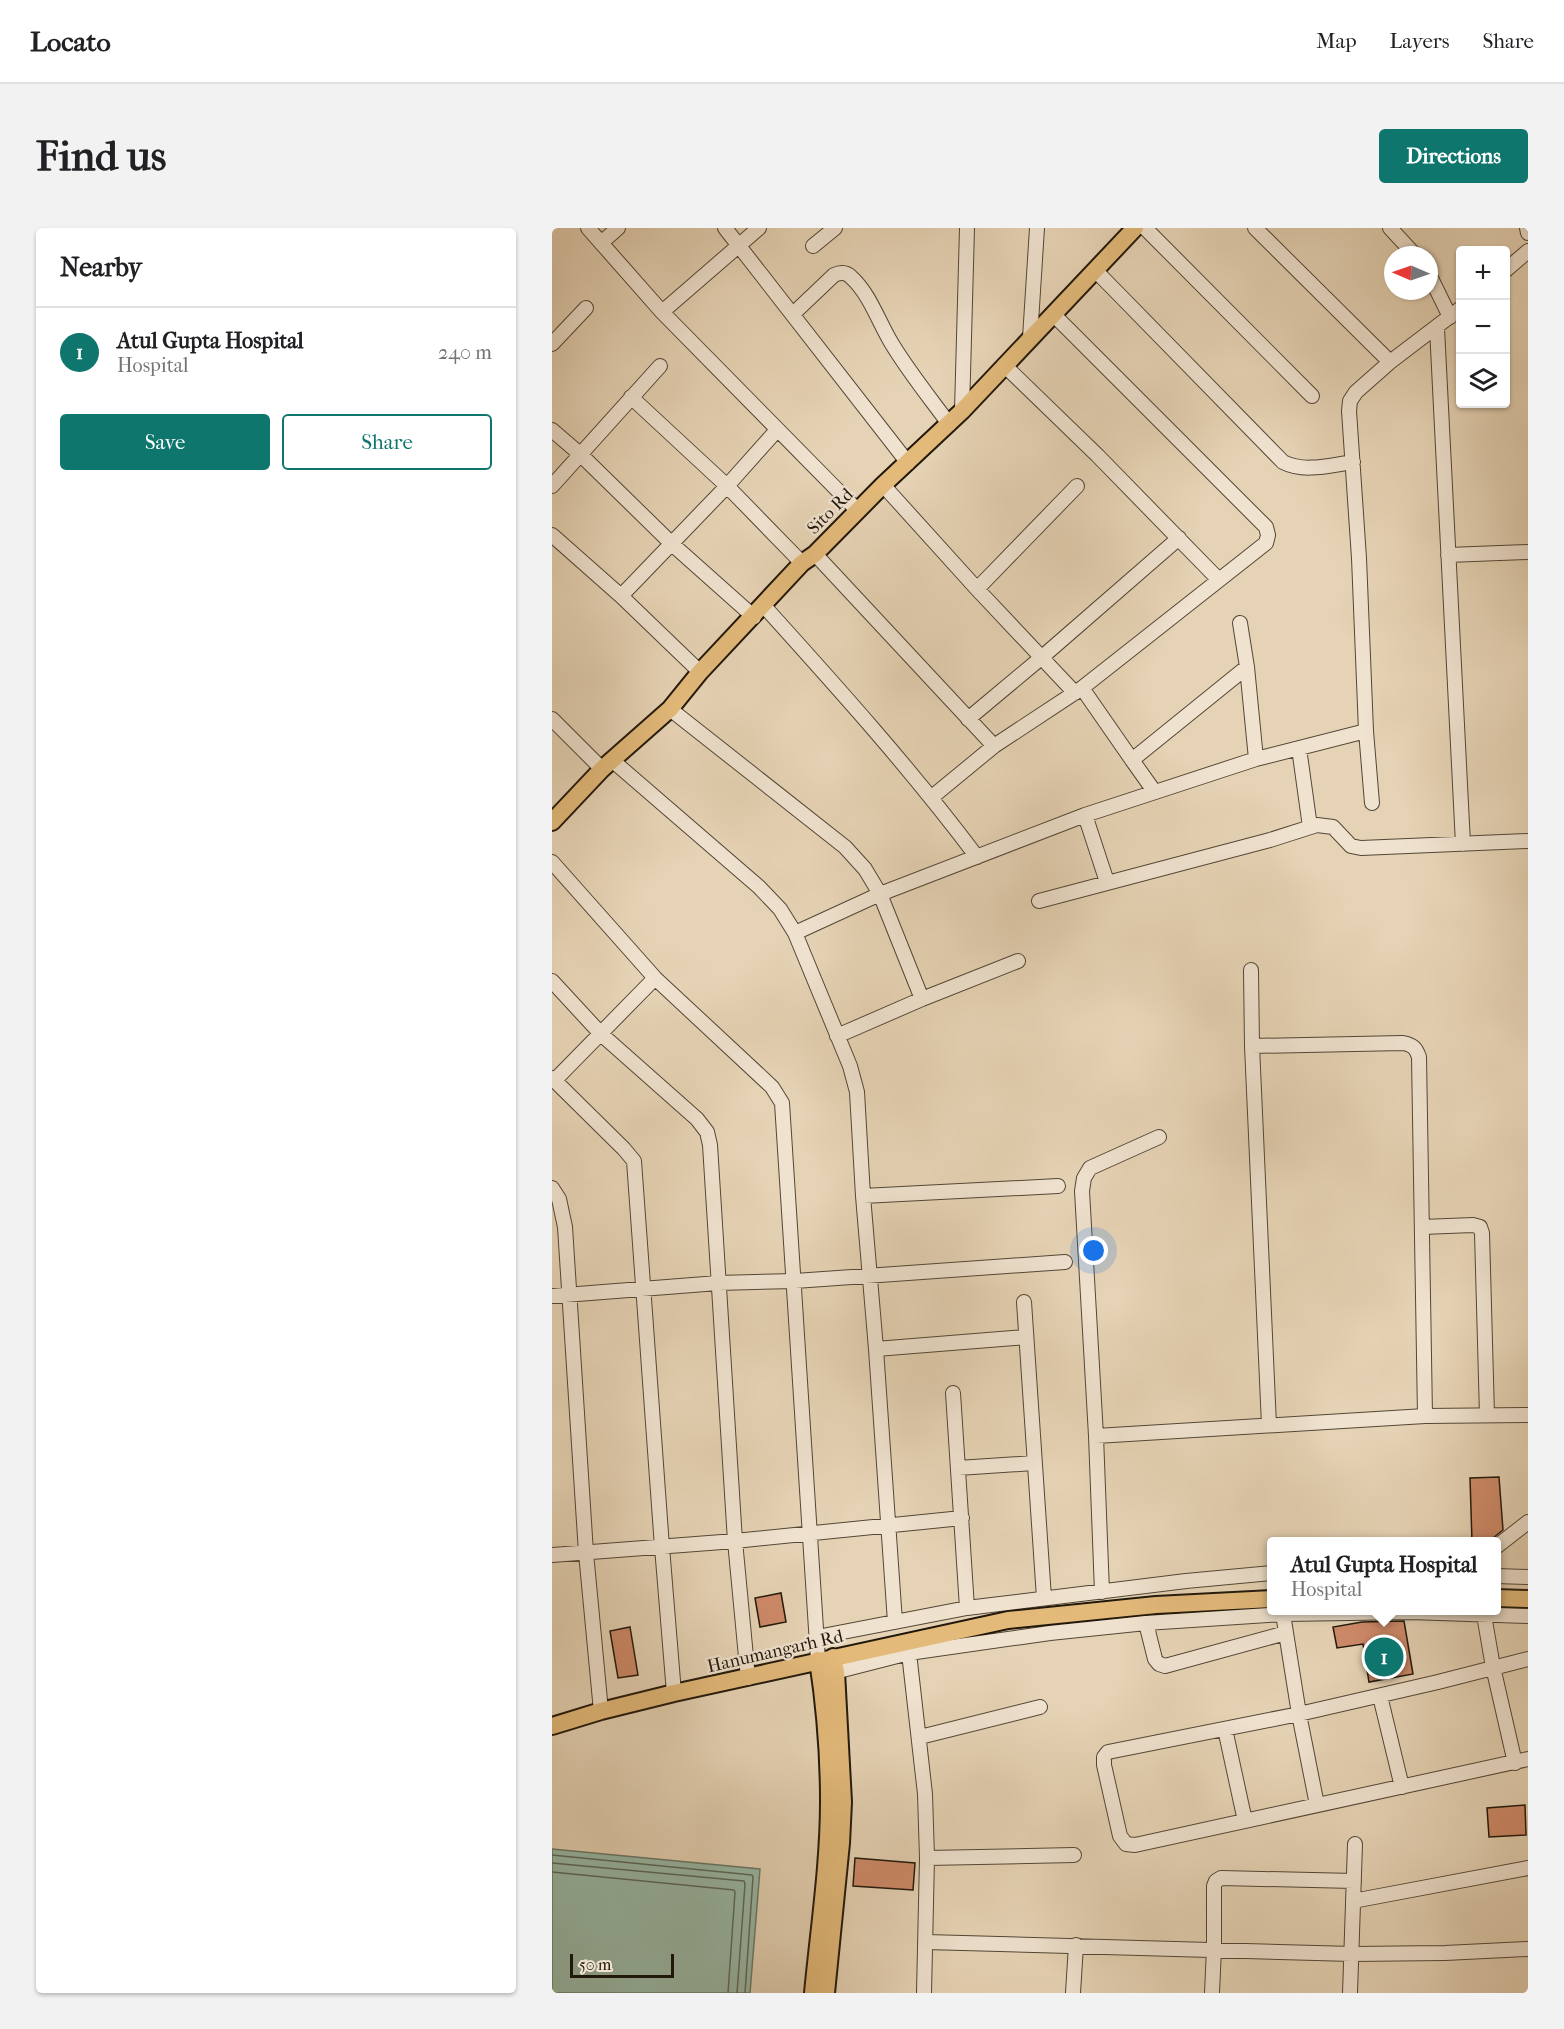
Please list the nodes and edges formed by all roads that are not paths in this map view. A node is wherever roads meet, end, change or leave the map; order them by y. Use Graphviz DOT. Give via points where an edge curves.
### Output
graph roads {
  1 [pos="588,228"];
  2 [pos="618,228"];
  3 [pos="725,228"];
  4 [pos="759,228"];
  5 [pos="835,228"];
  6 [pos="967,228"];
  7 [pos="1037,228"];
  8 [pos="1135,228"];
  9 [pos="1145,228"];
  10 [pos="1255,228"];
  11 [pos="1390,228"];
  12 [pos="1527,228"];
  13 [pos="1528,233"];
  14 [pos="601,243"];
  15 [pos="740,245"];
  16 [pos="813,246"];
  17 [pos="1407,246"];
  18 [pos="1528,251"];
  19 [pos="1510,267"];
  20 [pos="1096,271"];
  21 [pos="1438,287"];
  22 [pos="586,308"];
  23 [pos="662,312"];
  24 [pos="1455,312"];
  25 [pos="793,314"];
  26 [pos="1053,315"];
  27 [pos="1437,327"];
  28 [pos="1030,338"];
  29 [pos="552,344"];
  30 [pos="1390,362"];
  31 [pos="1004,365"];
  32 [pos="660,366"];
  33 [pos="1312,396"];
  34 [pos="631,397"];
  35 [pos="962,411"];
  36 [pos="949,424"];
  37 [pos="552,430"];
  38 [pos="777,430"];
  39 [pos="580,454"];
  40 [pos="1353,462"];
  41 [pos="908,463"];
  42 [pos="884,485"];
  43 [pos="552,486"];
  44 [pos="727,486"];
  45 [pos="1077,486"];
  46 [pos="858,511"];
  47 [pos="552,535"];
  48 [pos="1179,538"];
  49 [pos="672,544"];
  50 [pos="1528,552"];
  51 [pos="1448,555"];
  52 [pos="809,558"];
  53 [pos="1218,579"];
  54 [pos="977,589"];
  55 [pos="621,596"];
  56 [pos="759,612"];
  57 [pos="1240,623"];
  58 [pos="1041,658"];
  59 [pos="1247,667"];
  60 [pos="700,672"];
  61 [pos="1078,690"];
  62 [pos="670,709"];
  63 [pos="552,719"];
  64 [pos="968,719"];
  65 [pos="1366,731"];
  66 [pos="994,746"];
  67 [pos="1299,748"];
  68 [pos="1256,759"];
  69 [pos="1132,760"];
  70 [pos="608,765"];
  71 [pos="1154,791"];
  72 [pos="932,797"];
  73 [pos="1372,803"];
  74 [pos="1085,815"];
  75 [pos="552,822"];
  76 [pos="1310,827"];
  77 [pos="1528,841"];
  78 [pos="1463,844"];
  79 [pos="977,857"];
  80 [pos="552,862"];
  81 [pos="1107,882"];
  82 [pos="880,894"];
  83 [pos="1039,901"];
  84 [pos="795,933"];
  85 [pos="1018,961"];
  86 [pos="1251,970"];
  87 [pos="655,978"];
  88 [pos="552,981"];
  89 [pos="922,999"];
  90 [pos="601,1034"];
  91 [pos="837,1036"];
  92 [pos="1252,1046"];
  93 [pos="553,1079"];
  94 [pos="1159,1137"];
  95 [pos="1058,1186"];
  96 [pos="552,1188"];
  97 [pos="863,1196"];
  98 [pos="1422,1227"];
  99 [pos="1065,1262"];
  100 [pos="869,1276"];
  101 [pos="795,1281"];
  102 [pos="718,1283"];
  103 [pos="644,1289"];
  104 [pos="569,1295"];
  105 [pos="552,1296"];
  106 [pos="1024,1302"];
  107 [pos="1026,1336"];
  108 [pos="876,1349"];
  109 [pos="953,1393"];
  110 [pos="1487,1414"];
  111 [pos="1528,1415"];
  112 [pos="1425,1416"];
  113 [pos="1269,1425"];
  114 [pos="1096,1436"];
  115 [pos="1034,1463"];
  116 [pos="958,1468"];
  117 [pos="962,1518"];
  118 [pos="1528,1522"];
  119 [pos="887,1525"];
  120 [pos="810,1533"];
  121 [pos="735,1541"];
  122 [pos="1501,1544"];
  123 [pos="662,1547"];
  124 [pos="585,1553"];
  125 [pos="552,1555"];
  126 [pos="1267,1573"];
  127 [pos="1501,1576"];
  128 [pos="1528,1577"];
  129 [pos="1102,1592"];
  130 [pos="1044,1598"];
  131 [pos="1501,1598"];
  132 [pos="1267,1599"];
  133 [pos="1528,1599"];
  134 [pos="967,1608"];
  135 [pos="1268,1615"];
  136 [pos="1283,1615"];
  137 [pos="1484,1615"];
  138 [pos="1528,1616"];
  139 [pos="895,1622"];
  140 [pos="1146,1623"];
  141 [pos="1286,1633"];
  142 [pos="818,1637"];
  143 [pos="909,1653"];
  144 [pos="1528,1659"];
  145 [pos="827,1666"];
  146 [pos="1493,1667"];
  147 [pos="748,1678"];
  148 [pos="674,1693"];
  149 [pos="1380,1696"];
  150 [pos="1040,1707"];
  151 [pos="601,1711"];
  152 [pos="1299,1714"];
  153 [pos="552,1726"];
  154 [pos="1225,1729"];
  155 [pos="920,1737"];
  156 [pos="1521,1761"];
  157 [pos="1402,1787"];
  158 [pos="1317,1805"];
  159 [pos="1245,1821"];
  160 [pos="1355,1844"];
  161 [pos="1074,1855"];
  162 [pos="927,1858"];
  163 [pos="1528,1868"];
  164 [pos="1354,1881"];
  165 [pos="1353,1901"];
  166 [pos="926,1942"];
  167 [pos="1076,1945"];
  168 [pos="1214,1948"];
  169 [pos="1528,1949"];
  170 [pos="1352,1954"];
  171 [pos="813,1993"];
  172 [pos="826,1993"];
  173 [pos="924,1993"];
  174 [pos="1073,1993"];
  175 [pos="1212,1993"];
  176 [pos="1350,1993"];
  1 -- 14 [label="street"];
  2 -- 14 [label="street"];
  3 -- 15 [label="street"];
  4 -- 15 [label="street"];
  5 -- 16 [label="street"];
  6 -- 35 [label="street"];
  7 -- 28 [label="street"];
  8 -- 20 [label="main road, Sito Rd"];
  9 -- 33 [label="street"];
  10 -- 30 [label="street"];
  11 -- 17 [label="street"];
  12 -- 13 [label="street"];
  14 -- 23 [label="street"];
  15 -- 23 [label="street"];
  15 -- 25 [label="street"];
  18 -- 19 [label="street"];
  20 -- 26 [label="main road, Sito Rd"];
  20 -- 40 [label="street" via="1283,462 1304,468"];
  21 -- 24 [label="street"];
  22 -- 29 [label="street"];
  23 -- 38 [label="street"];
  24 -- 27 [label="street"];
  25 -- 36 [label="street" via="834,276 847,274 869,302 893,347"];
  25 -- 41 [label="street"];
  26 -- 28 [label="main road, Sito Rd"];
  26 -- 53 [label="street" via="1266,527 1266,543"];
  27 -- 30 [label="street"];
  27 -- 51 [label="street"];
  28 -- 31 [label="main road, Sito Rd"];
  30 -- 40 [label="street" via="1350,401"];
  31 -- 35 [label="main road, Sito Rd"];
  31 -- 48 [label="street"];
  32 -- 34 [label="street"];
  34 -- 39 [label="street"];
  34 -- 44 [label="street"];
  35 -- 36 [label="main road, Sito Rd"];
  36 -- 41 [label="main road, Sito Rd"];
  37 -- 39 [label="street"];
  38 -- 44 [label="street"];
  38 -- 46 [label="street"];
  39 -- 43 [label="street"];
  39 -- 49 [label="street"];
  40 -- 65 [label="street"];
  41 -- 42 [label="main road, Sito Rd"];
  42 -- 46 [label="main road, Sito Rd"];
  42 -- 54 [label="street"];
  44 -- 49 [label="street"];
  44 -- 52 [label="street"];
  45 -- 54 [label="street"];
  46 -- 52 [label="main road, Sito Rd"];
  47 -- 55 [label="street"];
  48 -- 53 [label="street"];
  48 -- 58 [label="street"];
  49 -- 55 [label="street"];
  49 -- 56 [label="street"];
  50 -- 51 [label="street"];
  51 -- 78 [label="street"];
  52 -- 56 [label="main road, Sito Rd"];
  52 -- 64 [label="street"];
  53 -- 61 [label="street"];
  54 -- 58 [label="street"];
  55 -- 60 [label="street"];
  56 -- 60 [label="main road, Sito Rd"];
  56 -- 72 [label="street" via="855,707"];
  57 -- 59 [label="street"];
  58 -- 61 [label="street"];
  58 -- 64 [label="street"];
  59 -- 68 [label="street"];
  59 -- 69 [label="street"];
  60 -- 62 [label="main road, Sito Rd"];
  61 -- 66 [label="street"];
  61 -- 69 [label="street"];
  62 -- 70 [label="main road, Sito Rd"];
  62 -- 82 [label="street" via="845,847"];
  63 -- 70 [label="street"];
  64 -- 66 [label="street"];
  65 -- 67 [label="street"];
  65 -- 73 [label="street"];
  66 -- 72 [label="street"];
  67 -- 68 [label="street"];
  67 -- 76 [label="street"];
  68 -- 71 [label="street"];
  69 -- 71 [label="street"];
  70 -- 75 [label="main road, Sito Rd"];
  70 -- 84 [label="street" via="759,887"];
  71 -- 74 [label="street"];
  72 -- 79 [label="street"];
  74 -- 79 [label="street"];
  74 -- 81 [label="street"];
  76 -- 78 [label="street" via="1333,827 1351,846 1361,848"];
  76 -- 81 [label="street"];
  77 -- 78 [label="street"];
  79 -- 82 [label="street"];
  80 -- 87 [label="street"];
  81 -- 83 [label="street"];
  82 -- 84 [label="street"];
  82 -- 89 [label="street"];
  84 -- 91 [label="street"];
  85 -- 89 [label="street"];
  86 -- 92 [label="street"];
  87 -- 90 [label="street"];
  87 -- 101 [label="street" via="772,1087 782,1103"];
  88 -- 90 [label="street"];
  89 -- 91 [label="street"];
  90 -- 93 [label="street"];
  90 -- 102 [label="street" via="707,1132"];
  91 -- 97 [label="street" via="857,1092"];
  92 -- 98 [label="street" via="1403,1043 1417,1049"];
  92 -- 113 [label="street"];
  93 -- 103 [label="street" via="634,1161"];
  94 -- 114 [label="street" via="1090,1168 1084,1178"];
  95 -- 97 [label="street"];
  96 -- 104 [label="street" via="560,1199 565,1227"];
  97 -- 100 [label="street"];
  98 -- 110 [label="street" via="1480,1227"];
  98 -- 112 [label="street"];
  99 -- 100 [label="street"];
  100 -- 101 [label="street"];
  100 -- 108 [label="street"];
  101 -- 102 [label="street"];
  101 -- 120 [label="street"];
  102 -- 103 [label="street"];
  102 -- 121 [label="street"];
  103 -- 104 [label="street"];
  103 -- 123 [label="street"];
  104 -- 105 [label="street"];
  104 -- 124 [label="street"];
  106 -- 107 [label="street"];
  107 -- 108 [label="street"];
  107 -- 115 [label="street"];
  108 -- 119 [label="street"];
  109 -- 116 [label="street"];
  110 -- 111 [label="street"];
  110 -- 112 [label="street"];
  112 -- 113 [label="street"];
  113 -- 114 [label="street"];
  114 -- 129 [label="street"];
  115 -- 116 [label="street"];
  115 -- 130 [label="street"];
  116 -- 117 [label="street"];
  117 -- 119 [label="street"];
  117 -- 134 [label="street"];
  118 -- 122 [label="street"];
  119 -- 120 [label="street"];
  119 -- 139 [label="street"];
  120 -- 121 [label="street"];
  120 -- 142 [label="street"];
  121 -- 123 [label="street"];
  121 -- 147 [label="street"];
  123 -- 124 [label="street"];
  123 -- 148 [label="street"];
  124 -- 125 [label="street"];
  124 -- 151 [label="street"];
  126 -- 129 [label="street"];
  127 -- 128 [label="street"];
  129 -- 130 [label="street"];
  130 -- 134 [label="street"];
  131 -- 133 [label="main road"];
  132 -- 145 [label="main road, Hanumangarh Rd" via="1156,1605 1008,1620"];
  134 -- 139 [label="street"];
  135 -- 140 [label="street"];
  136 -- 141 [label="street"];
  137 -- 138 [label="street"];
  137 -- 146 [label="street"];
  139 -- 142 [label="street"];
  140 -- 141 [label="street" via="1155,1659 1165,1666"];
  140 -- 143 [label="street"];
  141 -- 152 [label="street"];
  142 -- 145 [label="street"];
  143 -- 145 [label="street"];
  143 -- 155 [label="street"];
  144 -- 146 [label="street"];
  145 -- 147 [label="main road, Hanumangarh Rd"];
  145 -- 171 [label="main road" via="828,1842"];
  145 -- 172 [label="main road" via="843,1802"];
  146 -- 149 [label="street"];
  146 -- 156 [label="street"];
  147 -- 148 [label="main road, Hanumangarh Rd"];
  148 -- 151 [label="main road, Hanumangarh Rd"];
  149 -- 152 [label="street"];
  149 -- 157 [label="street"];
  150 -- 155 [label="street"];
  151 -- 153 [label="main road, Hanumangarh Rd"];
  152 -- 154 [label="street"];
  152 -- 158 [label="street"];
  154 -- 159 [label="street"];
  154 -- 159 [label="street" via="1108,1752 1104,1765 1120,1836 1126,1844"];
  155 -- 162 [label="street"];
  156 -- 157 [label="street"];
  157 -- 158 [label="street"];
  158 -- 159 [label="street"];
  160 -- 164 [label="street"];
  161 -- 162 [label="street"];
  162 -- 166 [label="street"];
  163 -- 165 [label="street"];
  164 -- 165 [label="street"];
  164 -- 168 [label="street" via="1221,1878 1214,1886"];
  165 -- 170 [label="street"];
  166 -- 167 [label="street"];
  166 -- 173 [label="street"];
  167 -- 168 [label="street"];
  167 -- 174 [label="street"];
  168 -- 170 [label="street"];
  168 -- 175 [label="street"];
  169 -- 170 [label="street"];
  170 -- 176 [label="street"];
}
